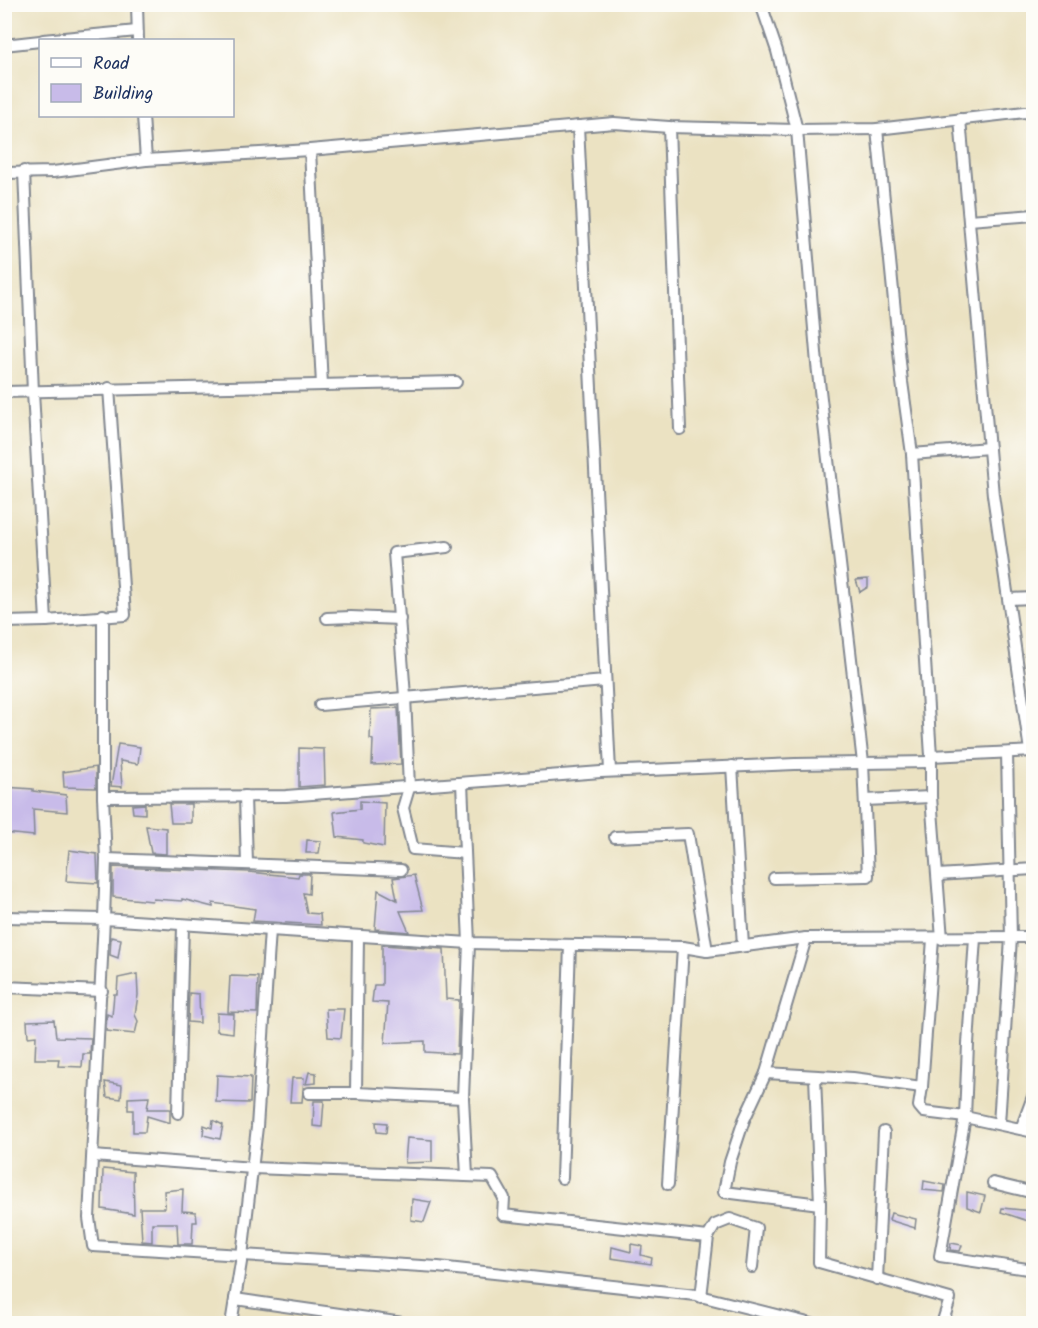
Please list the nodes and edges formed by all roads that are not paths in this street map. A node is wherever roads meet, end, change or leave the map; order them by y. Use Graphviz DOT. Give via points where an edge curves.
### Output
graph roads {
  1 [pos="138,4"];
  2 [pos="761,4"];
  3 [pos="137,36"];
  4 [pos="80,39"];
  5 [pos="39,41"];
  6 [pos="4,45"];
  7 [pos="1034,113"];
  8 [pos="143,117"];
  9 [pos="960,119"];
  10 [pos="578,126"];
  11 [pos="669,127"];
  12 [pos="877,129"];
  13 [pos="797,130"];
  14 [pos="309,150"];
  15 [pos="146,160"];
  16 [pos="24,171"];
  17 [pos="4,173"];
  18 [pos="1034,215"];
  19 [pos="969,220"];
  20 [pos="456,382"];
  21 [pos="322,385"];
  22 [pos="110,388"];
  23 [pos="4,392"];
  24 [pos="33,392"];
  25 [pos="680,429"];
  26 [pos="989,448"];
  27 [pos="912,454"];
  28 [pos="447,547"];
  29 [pos="1034,598"];
  30 [pos="1009,599"];
  31 [pos="103,615"];
  32 [pos="327,618"];
  33 [pos="400,619"];
  34 [pos="46,621"];
  35 [pos="4,622"];
  36 [pos="605,681"];
  37 [pos="405,696"];
  38 [pos="320,705"];
  39 [pos="1032,751"];
  40 [pos="1007,753"];
  41 [pos="931,759"];
  42 [pos="863,763"];
  43 [pos="732,766"];
  44 [pos="610,771"];
  45 [pos="462,783"];
  46 [pos="409,788"];
  47 [pos="245,796"];
  48 [pos="104,797"];
  49 [pos="931,797"];
  50 [pos="865,800"];
  51 [pos="615,837"];
  52 [pos="465,853"];
  53 [pos="106,859"];
  54 [pos="247,864"];
  55 [pos="1034,868"];
  56 [pos="1009,869"];
  57 [pos="401,870"];
  58 [pos="938,875"];
  59 [pos="774,878"];
  60 [pos="4,916"];
  61 [pos="104,919"];
  62 [pos="183,926"];
  63 [pos="270,930"];
  64 [pos="358,936"];
  65 [pos="1034,937"];
  66 [pos="806,938"];
  67 [pos="975,938"];
  68 [pos="1011,938"];
  69 [pos="938,939"];
  70 [pos="469,944"];
  71 [pos="570,945"];
  72 [pos="743,946"];
  73 [pos="683,947"];
  74 [pos="707,951"];
  75 [pos="4,987"];
  76 [pos="102,991"];
  77 [pos="766,1073"];
  78 [pos="815,1076"];
  79 [pos="921,1087"];
  80 [pos="309,1093"];
  81 [pos="356,1093"];
  82 [pos="1034,1094"];
  83 [pos="463,1098"];
  84 [pos="178,1113"];
  85 [pos="965,1117"];
  86 [pos="999,1124"];
  87 [pos="1021,1129"];
  88 [pos="884,1132"];
  89 [pos="1034,1132"];
  90 [pos="93,1156"];
  91 [pos="253,1168"];
  92 [pos="467,1176"];
  93 [pos="562,1178"];
  94 [pos="993,1183"];
  95 [pos="668,1184"];
  96 [pos="1034,1192"];
  97 [pos="820,1204"];
  98 [pos="708,1237"];
  99 [pos="242,1256"];
  100 [pos="752,1267"];
  101 [pos="1034,1270"];
  102 [pos="878,1279"];
  103 [pos="701,1297"];
  104 [pos="235,1299"];
  105 [pos="231,1323"];
  106 [pos="410,1323"];
  107 [pos="812,1323"];
  108 [pos="942,1323"];
  1 -- 3 [label="street"];
  2 -- 13 [label="street"];
  3 -- 4 [label="street"];
  5 -- 6 [label="street"];
  7 -- 9 [label="street"];
  8 -- 15 [label="street"];
  9 -- 12 [label="street"];
  9 -- 19 [label="street"];
  10 -- 11 [label="street" via="614,123"];
  10 -- 14 [label="street"];
  10 -- 36 [label="street"];
  11 -- 13 [label="street"];
  11 -- 25 [label="street"];
  12 -- 13 [label="street"];
  12 -- 27 [label="street"];
  13 -- 42 [label="street" via="817,364"];
  14 -- 15 [label="street"];
  14 -- 21 [label="street"];
  15 -- 16 [label="street" via="52,172"];
  16 -- 17 [label="street"];
  16 -- 24 [label="street"];
  18 -- 19 [label="street"];
  19 -- 26 [label="street"];
  20 -- 21 [label="street"];
  21 -- 22 [label="street"];
  22 -- 24 [label="street"];
  22 -- 31 [label="street" via="125,615"];
  23 -- 24 [label="street"];
  24 -- 34 [label="street"];
  26 -- 27 [label="street"];
  26 -- 30 [label="street"];
  27 -- 41 [label="street"];
  28 -- 33 [label="street" via="394,553"];
  29 -- 30 [label="street"];
  30 -- 39 [label="street"];
  31 -- 34 [label="street"];
  31 -- 48 [label="street"];
  32 -- 33 [label="street"];
  33 -- 37 [label="street"];
  34 -- 35 [label="street"];
  36 -- 37 [label="street"];
  36 -- 44 [label="street"];
  37 -- 38 [label="street"];
  37 -- 46 [label="street"];
  39 -- 40 [label="street"];
  40 -- 41 [label="street"];
  40 -- 56 [label="street"];
  41 -- 42 [label="street"];
  41 -- 49 [label="street"];
  42 -- 43 [label="street"];
  42 -- 50 [label="street"];
  43 -- 44 [label="street"];
  43 -- 72 [label="street"];
  44 -- 45 [label="street"];
  45 -- 46 [label="street"];
  45 -- 52 [label="street"];
  46 -- 47 [label="street"];
  46 -- 52 [label="street" via="404,808 413,849"];
  47 -- 48 [label="street"];
  47 -- 54 [label="street"];
  48 -- 53 [label="street"];
  49 -- 50 [label="street"];
  49 -- 58 [label="street"];
  50 -- 59 [label="street" via="868,876"];
  51 -- 74 [label="street" via="688,834"];
  52 -- 70 [label="street"];
  53 -- 54 [label="street"];
  53 -- 61 [label="street"];
  54 -- 57 [label="street"];
  55 -- 56 [label="street"];
  56 -- 58 [label="street"];
  56 -- 68 [label="street"];
  58 -- 69 [label="street"];
  60 -- 61 [label="street"];
  61 -- 62 [label="street"];
  61 -- 76 [label="street"];
  62 -- 63 [label="street"];
  62 -- 84 [label="street"];
  63 -- 64 [label="street"];
  63 -- 91 [label="street"];
  64 -- 70 [label="street"];
  64 -- 81 [label="street"];
  65 -- 68 [label="street"];
  66 -- 69 [label="street"];
  66 -- 72 [label="street"];
  66 -- 77 [label="street"];
  67 -- 68 [label="street"];
  67 -- 69 [label="street"];
  67 -- 85 [label="street"];
  68 -- 86 [label="street"];
  69 -- 79 [label="street"];
  70 -- 71 [label="street"];
  70 -- 83 [label="street"];
  71 -- 73 [label="street"];
  71 -- 93 [label="street"];
  72 -- 74 [label="street"];
  73 -- 74 [label="street"];
  73 -- 95 [label="street"];
  75 -- 76 [label="street"];
  76 -- 90 [label="street"];
  77 -- 78 [label="street"];
  77 -- 97 [label="street" via="744,1120 724,1192"];
  78 -- 79 [label="street"];
  78 -- 97 [label="street"];
  79 -- 85 [label="street" via="919,1106 924,1112"];
  80 -- 81 [label="street"];
  81 -- 83 [label="street"];
  82 -- 87 [label="street"];
  83 -- 92 [label="street"];
  85 -- 86 [label="street"];
  85 -- 101 [label="street" via="940,1256"];
  86 -- 87 [label="street"];
  87 -- 89 [label="street"];
  88 -- 102 [label="street"];
  90 -- 91 [label="street"];
  90 -- 99 [label="street" via="89,1218 93,1246"];
  91 -- 92 [label="street"];
  91 -- 99 [label="street"];
  92 -- 98 [label="street" via="492,1177 504,1198 503,1215"];
  94 -- 96 [label="street"];
  97 -- 102 [label="street" via="819,1262"];
  98 -- 100 [label="street" via="715,1225 730,1219 756,1228"];
  98 -- 103 [label="street"];
  99 -- 103 [label="street" via="438,1267"];
  99 -- 104 [label="street"];
  102 -- 108 [label="street" via="950,1299"];
  103 -- 107 [label="street"];
  104 -- 105 [label="street"];
  104 -- 106 [label="street"];
}
